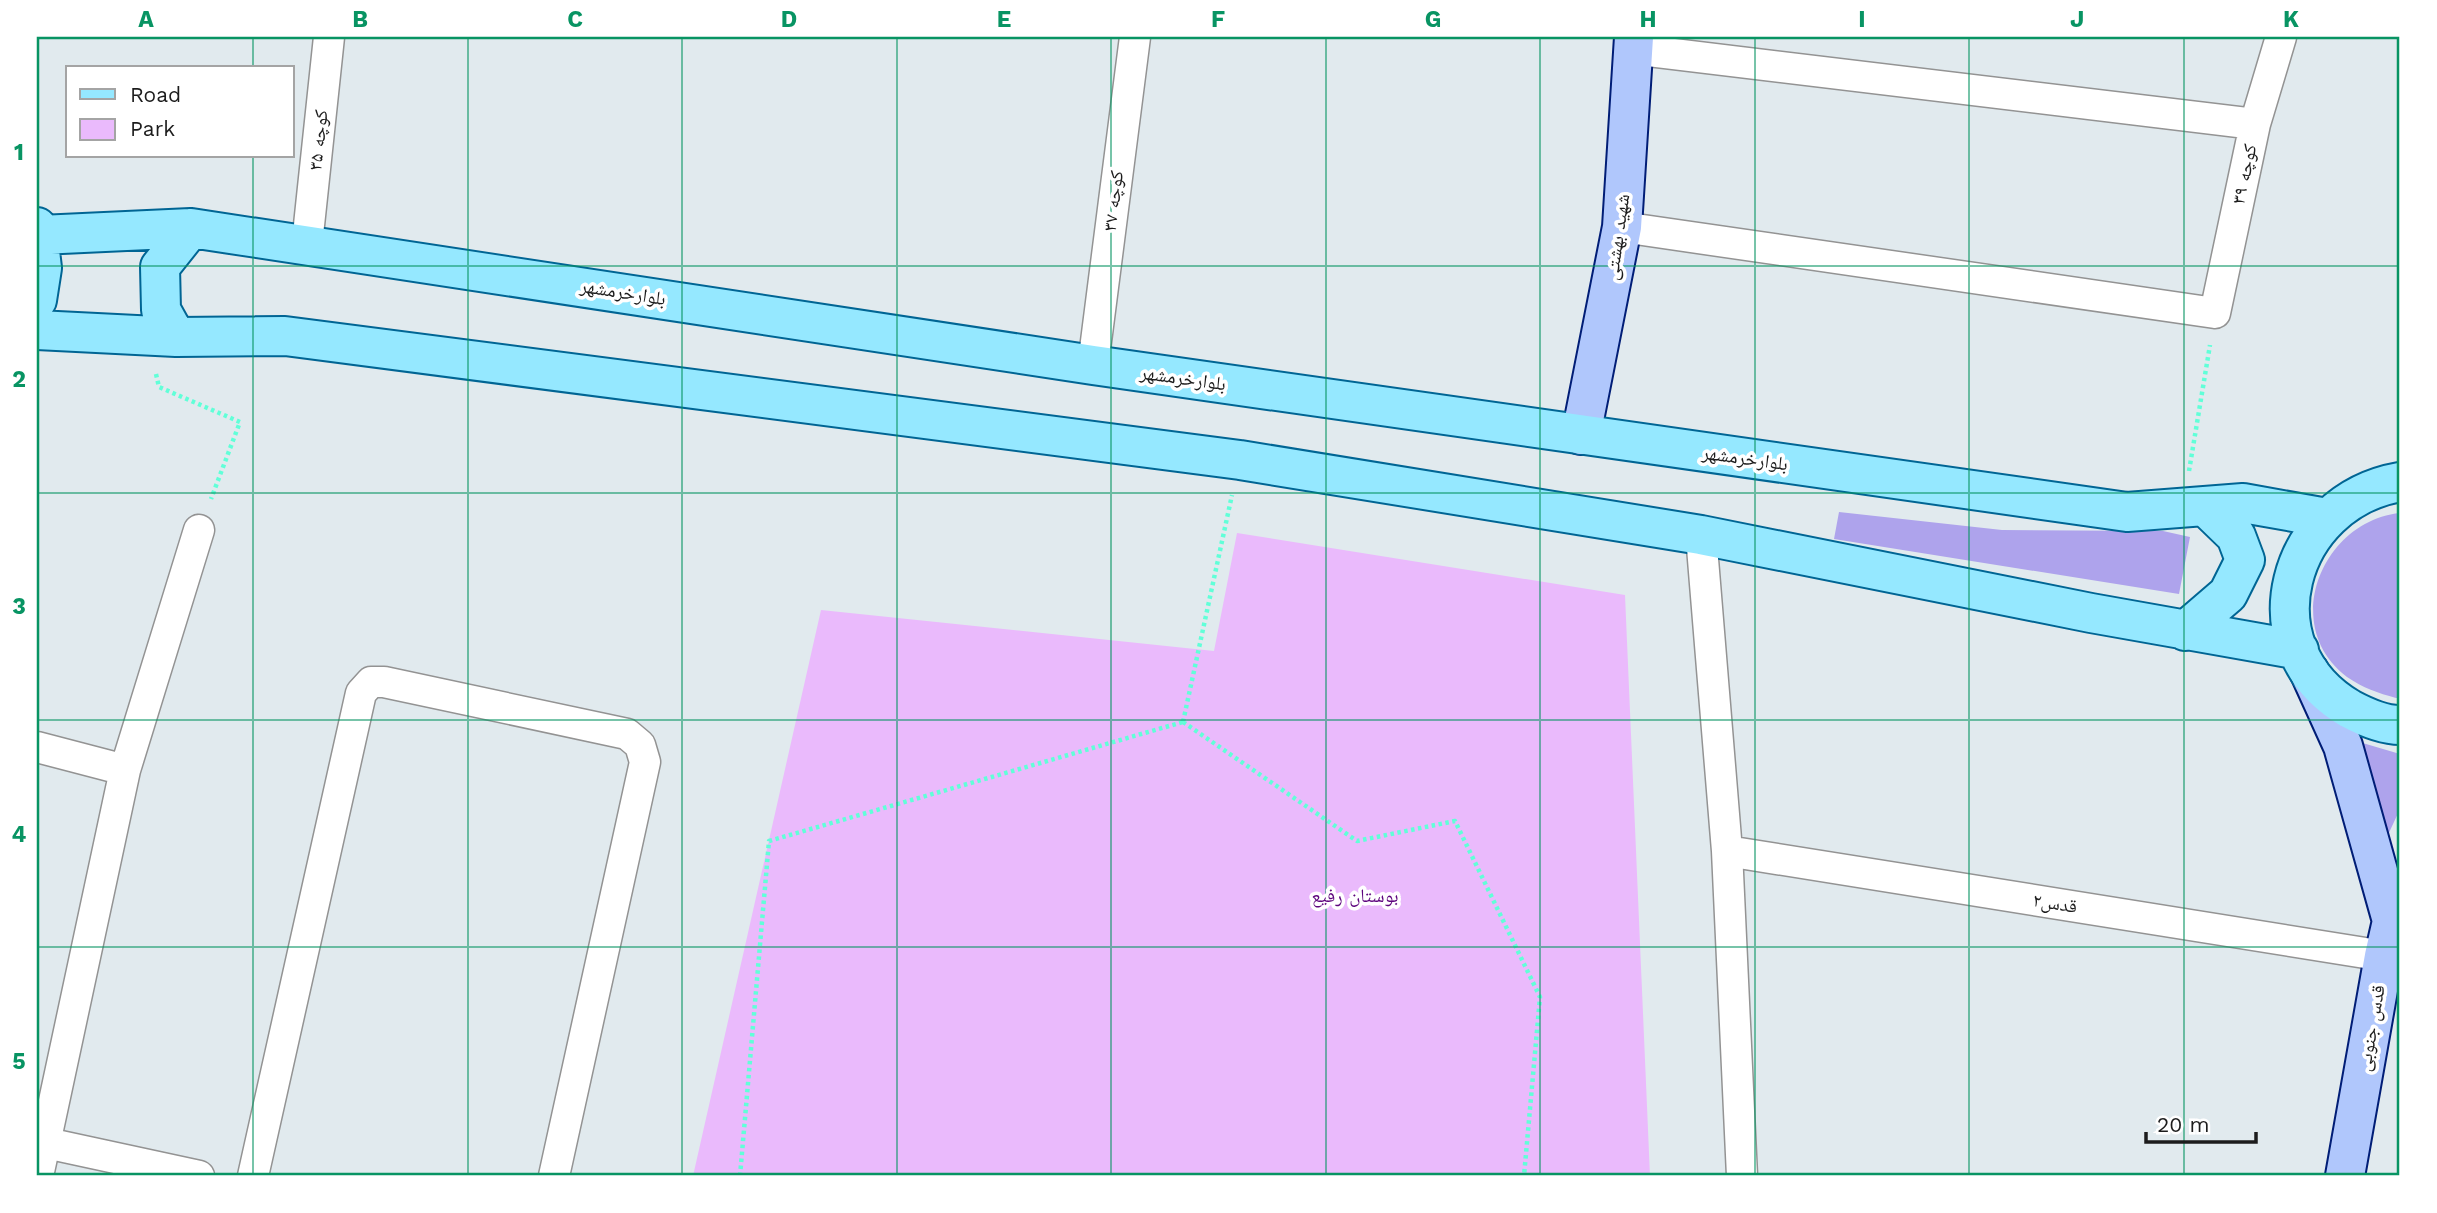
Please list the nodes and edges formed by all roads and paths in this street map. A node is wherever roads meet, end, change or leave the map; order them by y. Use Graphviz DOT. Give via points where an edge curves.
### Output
graph roads {
  1 [pos="329,37"];
  2 [pos="1135,37"];
  3 [pos="2281,37"];
  4 [pos="1633,43"];
  5 [pos="2255,124"];
  6 [pos="1622,227"];
  7 [pos="191,228"];
  8 [pos="38,231"];
  9 [pos="307,244"];
  10 [pos="37,300"];
  11 [pos="2215,313"];
  12 [pos="37,330"];
  13 [pos="161,336"];
  14 [pos="1093,365"];
  15 [pos="1581,435"];
  16 [pos="1240,460"];
  17 [pos="2400,480"];
  18 [pos="2194,507"];
  19 [pos="2327,518"];
  20 [pos="199,530"];
  21 [pos="1701,535"];
  22 [pos="2186,631"];
  23 [pos="2299,650"];
  24 [pos="1183,722"];
  25 [pos="2400,725"];
  26 [pos="37,747"];
  27 [pos="125,770"];
  28 [pos="1727,851"];
  29 [pos="2394,925"];
  30 [pos="40,1142"];
  31 [pos="38,1176"];
  32 [pos="200,1176"];
  33 [pos="253,1176"];
  34 [pos="554,1176"];
  35 [pos="740,1176"];
  36 [pos="1524,1176"];
  37 [pos="1742,1176"];
  38 [pos="2345,1176"];
  1 -- 9 [label="street, کوچه ۳۵"];
  2 -- 14 [label="street, کوچه ۳۷"];
  3 -- 5 [label="street, کوچه ۳۹"];
  4 -- 5 [label="street"];
  4 -- 6 [label="street, شهید بهشتی"];
  5 -- 11 [label="street, کوچه ۳۹"];
  6 -- 11 [label="street"];
  6 -- 15 [label="street, شهید بهشتی"];
  7 -- 8 [label="main road, بلوارخرمشهر"];
  7 -- 9 [label="main road, بلوارخرمشهر"];
  7 -- 13 [label="main road" via="159,267"];
  8 -- 10 [label="main road" via="42,268"];
  9 -- 14 [label="main road, بلوارخرمشهر"];
  11 -- 18 [label="path"];
  12 -- 13 [label="main road"];
  13 -- 16 [label="main road" via="285,336"];
  13 -- 20 [label="path" via="159,387 240,422"];
  14 -- 15 [label="main road, بلوارخرمشهر"];
  15 -- 18 [label="main road, بلوارخرمشهر" via="2127,512"];
  16 -- 21 [label="main road"];
  16 -- 24 [label="path"];
  17 -- 19 [label="main road" via="2367,490"];
  18 -- 19 [label="main road, بلوارخرمشهر" via="2243,503"];
  18 -- 22 [label="main road" via="2236,536 2245,561 2228,594"];
  19 -- 23 [label="main road" via="2300,556 2291,587 2291,619"];
  20 -- 27 [label="street"];
  21 -- 22 [label="main road"];
  21 -- 28 [label="street"];
  22 -- 23 [label="main road"];
  23 -- 25 [label="main road" via="2315,678 2337,701 2364,717"];
  23 -- 29 [label="street" via="2343,746"];
  24 -- 35 [label="path" via="769,841"];
  24 -- 36 [label="path" via="1357,841 1455,821 1540,997"];
  26 -- 27 [label="street"];
  27 -- 30 [label="street"];
  28 -- 29 [label="street, قدس۲"];
  28 -- 37 [label="street"];
  29 -- 38 [label="street, قدس جنوبی"];
  30 -- 31 [label="street"];
  30 -- 32 [label="street"];
  33 -- 34 [label="street" via="361,693 371,682 627,734 640,745 645,762"];
}
